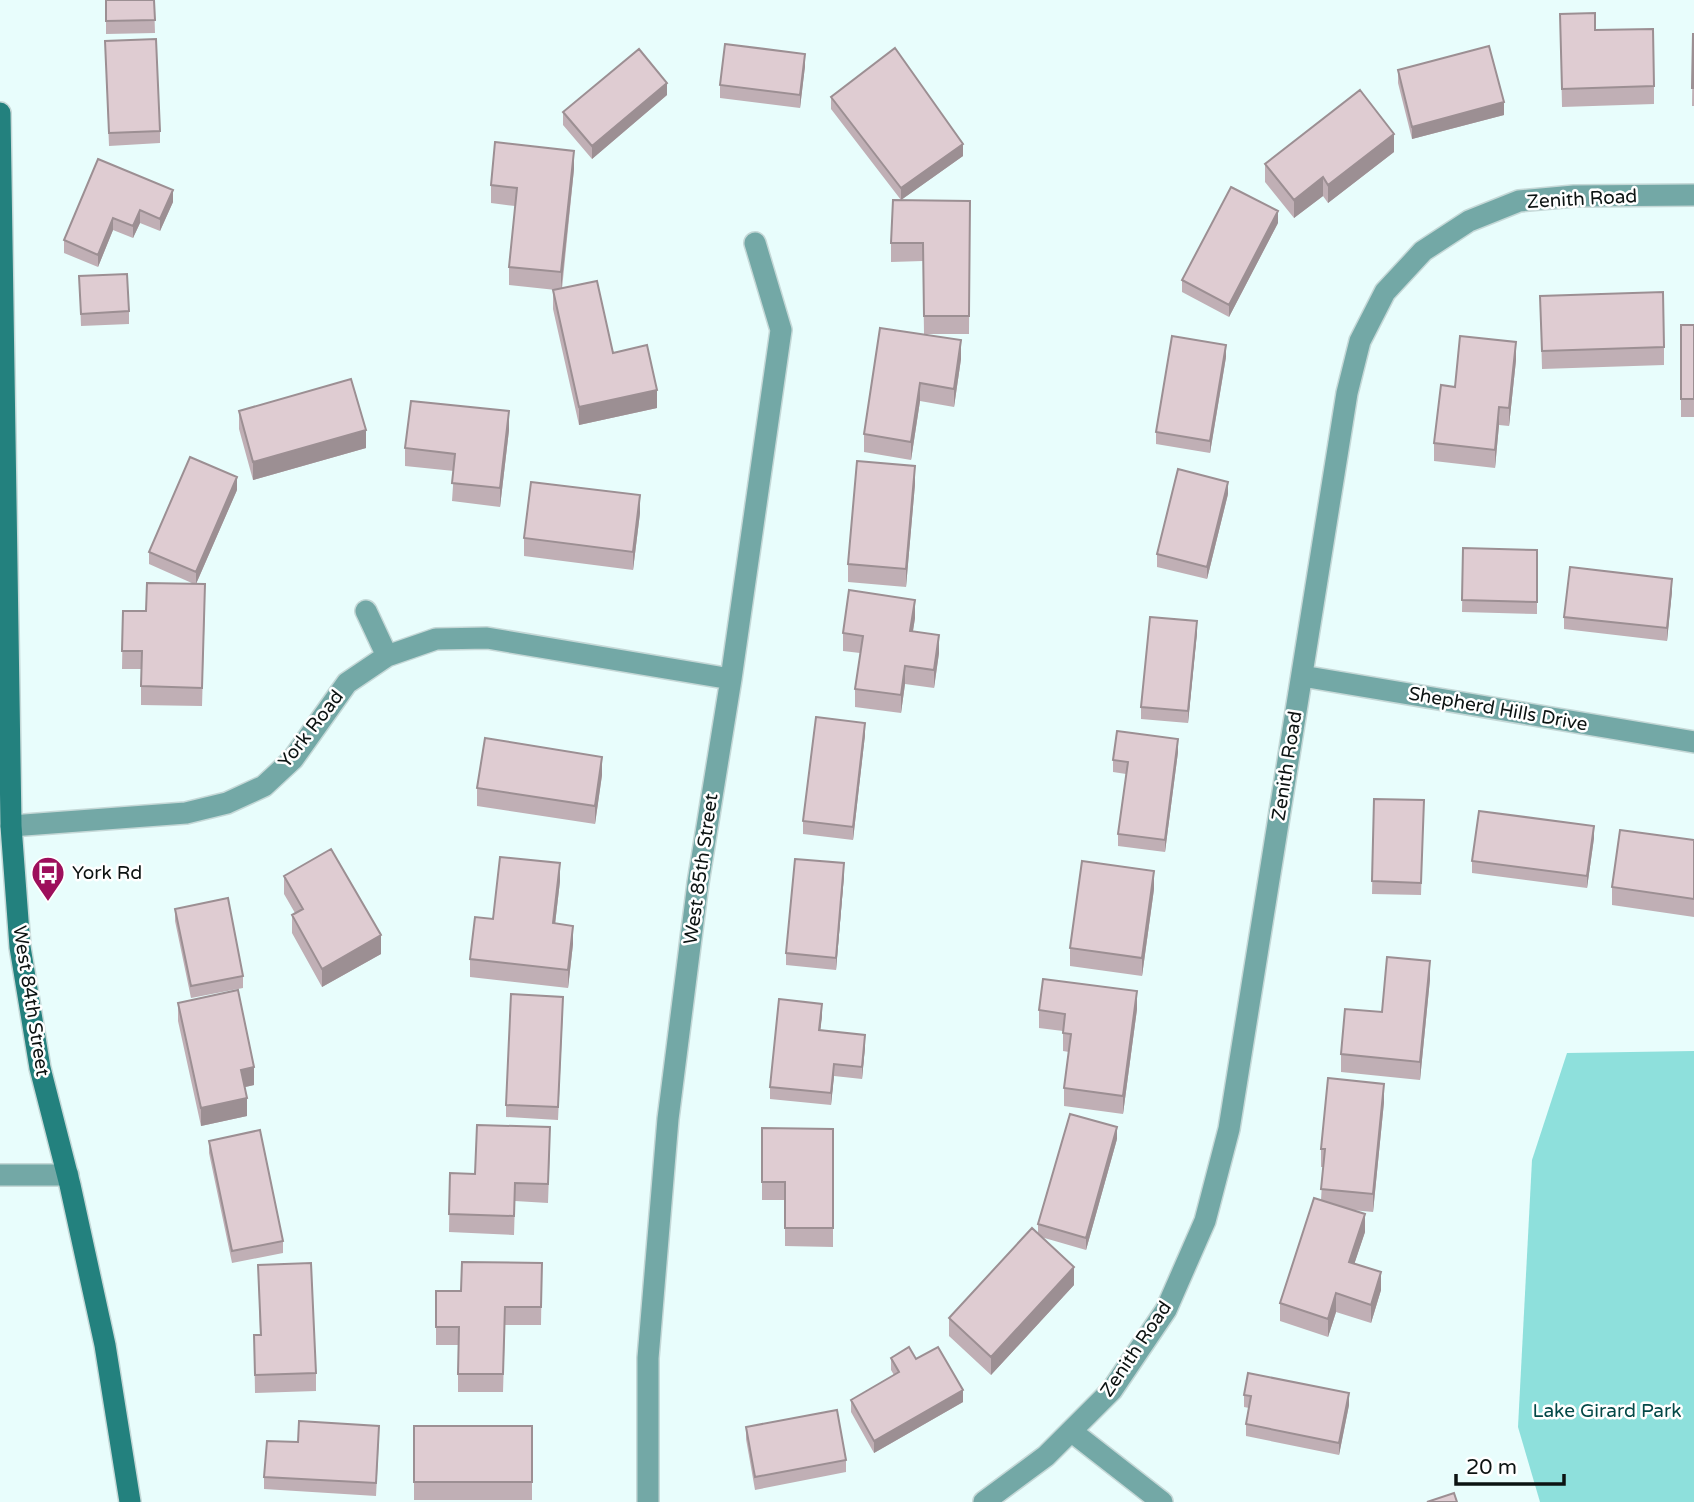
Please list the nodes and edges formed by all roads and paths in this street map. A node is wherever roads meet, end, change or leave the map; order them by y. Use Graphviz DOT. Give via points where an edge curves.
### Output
graph roads {
  1 [pos="0,113"];
  2 [pos="1694,195"];
  3 [pos="755,243"];
  4 [pos="366,611"];
  5 [pos="387,656"];
  6 [pos="1302,676"];
  7 [pos="731,679"];
  8 [pos="1694,742"];
  9 [pos="11,826"];
  10 [pos="0,1175"];
  11 [pos="68,1175"];
  12 [pos="1071,1431"];
  13 [pos="130,1502"];
  14 [pos="648,1502"];
  15 [pos="984,1502"];
  16 [pos="1162,1502"];
  1 -- 9 [label="street, West 84th Street"];
  2 -- 6 [label="street, Zenith Road" via="1519,201 1469,221 1423,251 1385,292 1360,341 1348,393"];
  3 -- 7 [label="street, West 85th Street" via="781,330"];
  4 -- 5 [label="street"];
  5 -- 7 [label="street, York Road" via="436,639 487,638"];
  5 -- 9 [label="street, York Road" via="347,682 293,759 264,786 227,803 186,813"];
  6 -- 8 [label="street, Shepherd Hills Drive"];
  6 -- 12 [label="street, Zenith Road" via="1229,1129 1205,1221 1166,1310 1111,1390"];
  7 -- 14 [label="street, West 85th Street" via="698,883 668,1119 648,1358"];
  9 -- 11 [label="street, West 84th Street" via="20,947 40,1068"];
  10 -- 11 [label="street"];
  11 -- 13 [label="street, West 84th Street" via="105,1345"];
  12 -- 15 [label="street, Zenith Road" via="1046,1456"];
  12 -- 16 [label="street"];
}
